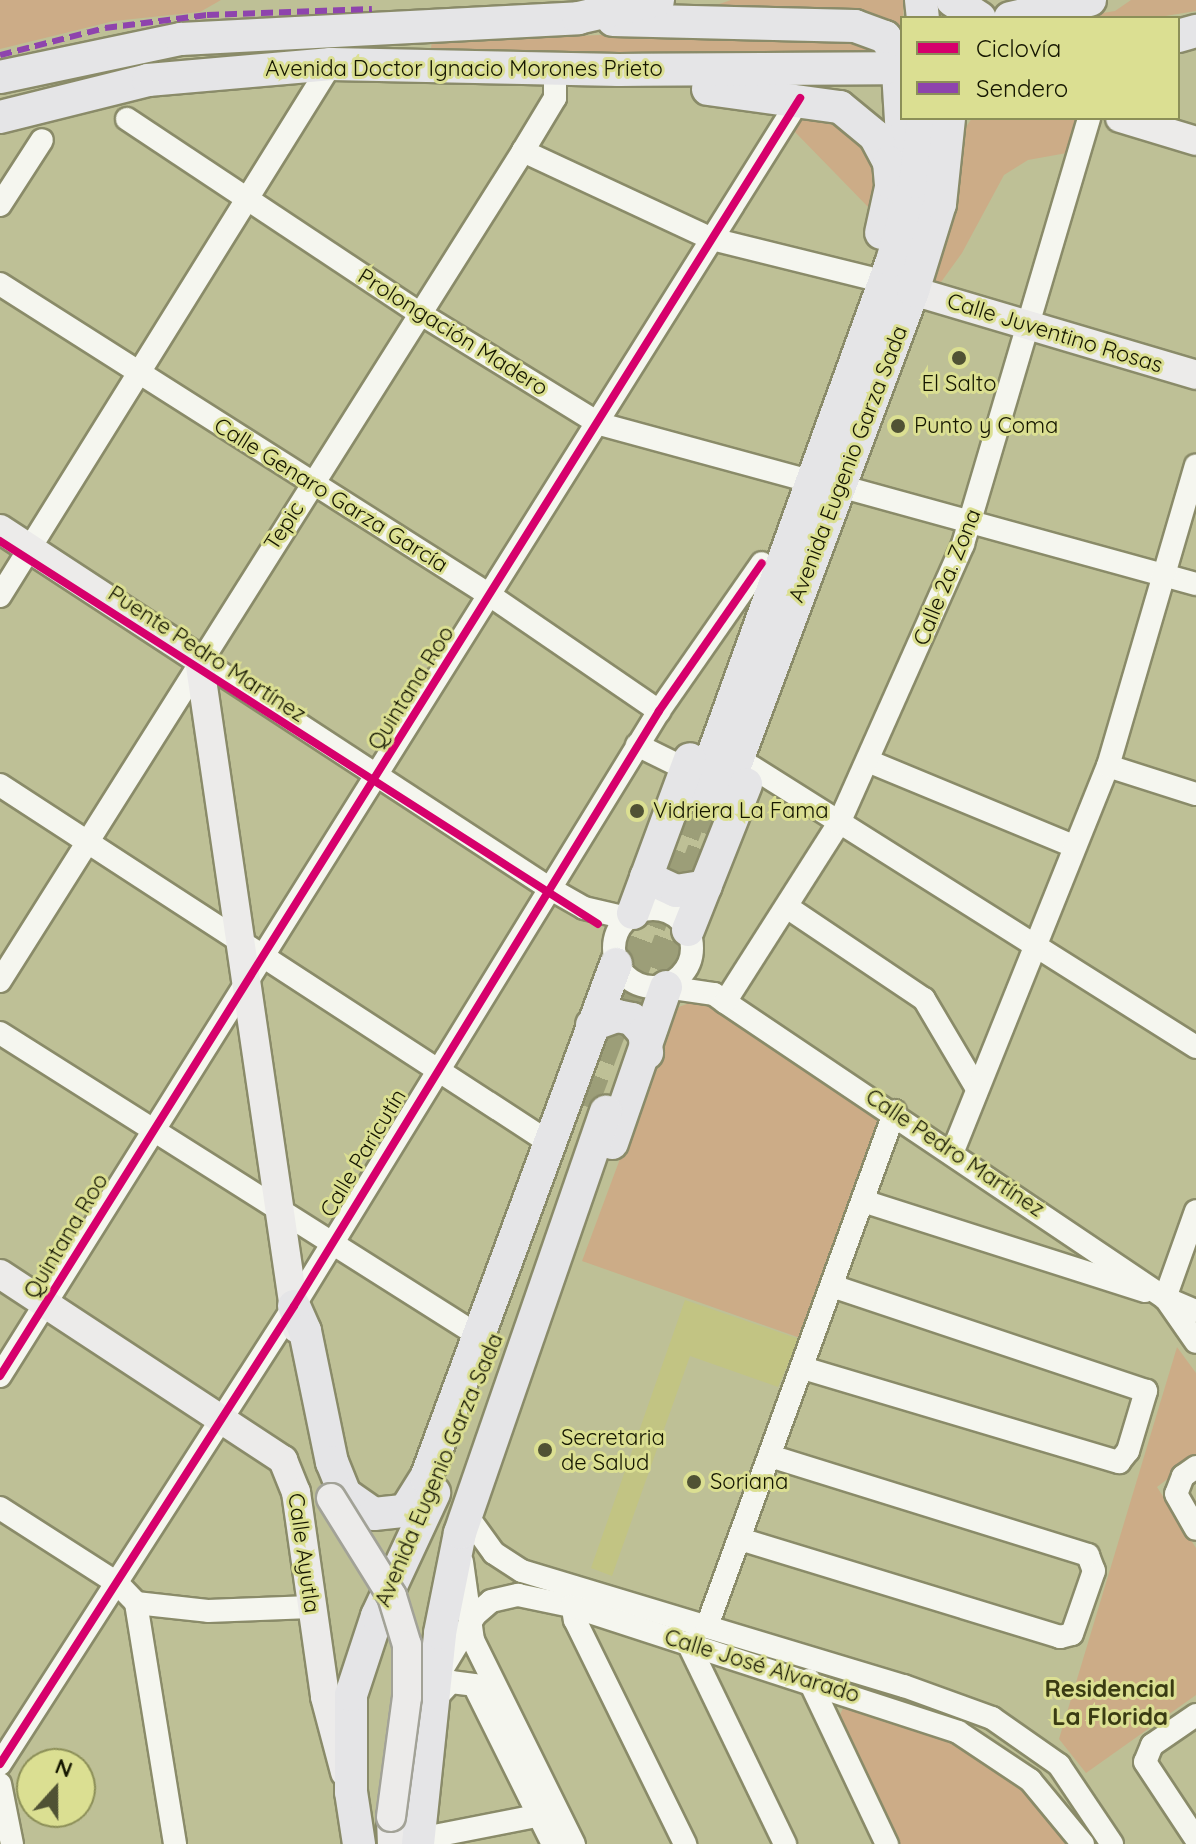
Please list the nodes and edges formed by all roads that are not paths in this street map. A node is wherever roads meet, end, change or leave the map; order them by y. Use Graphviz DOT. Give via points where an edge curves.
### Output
graph roads {
  1 [pos="658,0"];
  2 [pos="952,0"];
  3 [pos="1090,0"];
  4 [pos="977,16"];
  5 [pos="1019,16"];
  6 [pos="578,18"];
  7 [pos="331,64"];
  8 [pos="886,68"];
  9 [pos="555,69"];
  10 [pos="619,70"];
  11 [pos="0,77"];
  12 [pos="900,91"];
  13 [pos="800,98"];
  14 [pos="0,117"];
  15 [pos="127,119"];
  16 [pos="901,120"];
  17 [pos="923,120"];
  18 [pos="949,120"];
  19 [pos="971,120"];
  20 [pos="1088,120"];
  21 [pos="1127,120"];
  22 [pos="42,140"];
  23 [pos="1196,141"];
  24 [pos="523,151"];
  25 [pos="949,153"];
  26 [pos="891,184"];
  27 [pos="248,200"];
  28 [pos="0,205"];
  29 [pos="712,239"];
  30 [pos="0,284"];
  31 [pos="913,291"];
  32 [pos="875,293"];
  33 [pos="421,314"];
  34 [pos="1027,324"];
  35 [pos="141,373"];
  36 [pos="1196,375"];
  37 [pos="600,424"];
  38 [pos="1196,466"];
  39 [pos="312,483"];
  40 [pos="825,484"];
  41 [pos="812,517"];
  42 [pos="971,521"];
  43 [pos="0,529"];
  44 [pos="30,548"];
  45 [pos="762,563"];
  46 [pos="1165,575"];
  47 [pos="1196,584"];
  48 [pos="0,596"];
  49 [pos="491,596"];
  50 [pos="199,659"];
  51 [pos="183,686"];
  52 [pos="659,711"];
  53 [pos="637,745"];
  54 [pos="868,761"];
  55 [pos="1108,766"];
  56 [pos="752,767"];
  57 [pos="213,774"];
  58 [pos="377,776"];
  59 [pos="0,785"];
  60 [pos="702,789"];
  61 [pos="1196,794"];
  62 [pos="839,823"];
  63 [pos="86,843"];
  64 [pos="1073,846"];
  65 [pos="646,877"];
  66 [pos="706,886"];
  67 [pos="549,888"];
  68 [pos="787,907"];
  69 [pos="584,908"];
  70 [pos="630,916"];
  71 [pos="689,934"];
  72 [pos="239,942"];
  73 [pos="1033,946"];
  74 [pos="615,952"];
  75 [pos="264,958"];
  76 [pos="0,981"];
  77 [pos="666,987"];
  78 [pos="246,988"];
  79 [pos="720,998"];
  80 [pos="592,1025"];
  81 [pos="0,1033"];
  82 [pos="1196,1047"];
  83 [pos="647,1053"];
  84 [pos="435,1070"];
  85 [pos="976,1087"];
  86 [pos="895,1111"];
  87 [pos="152,1130"];
  88 [pos="547,1141"];
  89 [pos="953,1151"];
  90 [pos="863,1201"];
  91 [pos="279,1206"];
  92 [pos="1196,1211"];
  93 [pos="332,1239"];
  94 [pos="0,1274"];
  95 [pos="832,1286"];
  96 [pos="1165,1298"];
  97 [pos="46,1304"];
  98 [pos="294,1306"];
  99 [pos="1196,1311"];
  100 [pos="475,1339"];
  101 [pos="1196,1342"];
  102 [pos="803,1368"];
  103 [pos="514,1373"];
  104 [pos="0,1376"];
  105 [pos="473,1399"];
  106 [pos="221,1414"];
  107 [pos="444,1452"];
  108 [pos="770,1456"];
  109 [pos="1190,1472"];
  110 [pos="0,1508"];
  111 [pos="462,1523"];
  112 [pos="1196,1529"];
  113 [pos="740,1539"];
  114 [pos="117,1583"];
  115 [pos="505,1596"];
  116 [pos="571,1596"];
  117 [pos="136,1603"];
  118 [pos="311,1607"];
  119 [pos="469,1624"];
  120 [pos="707,1626"];
  121 [pos="688,1643"];
  122 [pos="478,1653"];
  123 [pos="763,1654"];
  124 [pos="809,1680"];
  125 [pos="436,1688"];
  126 [pos="1196,1715"];
  127 [pos="0,1764"];
  128 [pos="0,1784"];
  129 [pos="351,1792"];
  130 [pos="548,1814"];
  131 [pos="405,1836"];
  132 [pos="1196,1839"];
  133 [pos="12,1844"];
  134 [pos="175,1844"];
  135 [pos="359,1844"];
  136 [pos="553,1844"];
  137 [pos="574,1844"];
  138 [pos="685,1844"];
  139 [pos="785,1844"];
  140 [pos="887,1844"];
  141 [pos="1083,1844"];
  142 [pos="1112,1844"];
  1 -- 6 [label="highway, Avenida Doctor Ignacio Morones Prieto"];
  2 -- 4 [label="highway"];
  3 -- 5 [label="highway"];
  6 -- 11 [label="highway, Avenida Doctor Ignacio Morones Prieto" via="181,39"];
  6 -- 12 [label="highway" via="844,25 875,31 892,45"];
  7 -- 9 [label="highway, Avenida Doctor Ignacio Morones Prieto"];
  7 -- 14 [label="highway, Avenida Doctor Ignacio Morones Prieto" via="148,80"];
  7 -- 27 [label="street"];
  8 -- 10 [label="highway, Avenida Doctor Ignacio Morones Prieto"];
  9 -- 10 [label="highway, Avenida Doctor Ignacio Morones Prieto"];
  9 -- 24 [label="street, Tepic" via="555,98"];
  10 -- 13 [label="highway" via="710,89"];
  13 -- 26 [label="highway" via="840,107 865,123 883,149"];
  13 -- 29 [label="street, Quintana Roo"];
  15 -- 27 [label="street, Prolongación Madero"];
  16 -- 26 [label="highway"];
  17 -- 32 [label="highway, Avenida Eugenio Garza Sada" via="915,182"];
  18 -- 25 [label="highway, Avenida Eugenio Garza Sada"];
  19 -- 25 [label="highway"];
  20 -- 34 [label="street, Calle 2a. Zona"];
  21 -- 23 [label="main road"];
  22 -- 28 [label="street"];
  24 -- 29 [label="street"];
  24 -- 33 [label="street, Tepic"];
  25 -- 31 [label="highway, Avenida Eugenio Garza Sada" via="940,204"];
  26 -- 32 [label="highway"];
  27 -- 33 [label="street, Prolongación Madero"];
  27 -- 35 [label="street"];
  29 -- 32 [label="street"];
  29 -- 37 [label="street, Quintana Roo"];
  30 -- 35 [label="street, Calle Genaro Garza García"];
  31 -- 34 [label="main road, Calle Juventino Rosas"];
  31 -- 40 [label="highway, Avenida Eugenio Garza Sada"];
  32 -- 40 [label="highway, Avenida Eugenio Garza Sada"];
  33 -- 37 [label="street, Prolongación Madero"];
  33 -- 39 [label="street, Tepic"];
  34 -- 36 [label="main road, Calle Juventino Rosas"];
  34 -- 42 [label="street, Calle 2a. Zona"];
  35 -- 39 [label="street, Calle Genaro Garza García"];
  35 -- 44 [label="street"];
  37 -- 40 [label="street, Prolongación Madero"];
  37 -- 49 [label="street, Quintana Roo"];
  38 -- 46 [label="street"];
  39 -- 49 [label="street, Calle Genaro Garza García"];
  39 -- 50 [label="street, Tepic"];
  40 -- 41 [label="highway, Avenida Eugenio Garza Sada"];
  40 -- 42 [label="street, Prolongación Madero"];
  41 -- 45 [label="highway"];
  41 -- 56 [label="highway" via="821,578"];
  41 -- 60 [label="highway, Avenida Eugenio Garza Sada"];
  42 -- 46 [label="street, Prolongación Madero"];
  42 -- 54 [label="street, Calle 2a. Zona"];
  43 -- 44 [label="main road"];
  44 -- 48 [label="street"];
  44 -- 50 [label="main road"];
  45 -- 52 [label="street, Calle Paricutín"];
  45 -- 60 [label="highway"];
  46 -- 47 [label="street, Prolongación Madero"];
  46 -- 55 [label="street"];
  49 -- 52 [label="street, Calle Genaro Garza García"];
  49 -- 58 [label="street, Quintana Roo"];
  50 -- 51 [label="street, Tepic"];
  50 -- 57 [label="main road"];
  50 -- 58 [label="street"];
  51 -- 57 [label="main road" via="190,691 201,761"];
  51 -- 63 [label="street, Tepic"];
  52 -- 53 [label="street, Calle Paricutín"];
  53 -- 60 [label="street"];
  53 -- 67 [label="street, Calle Paricutín"];
  54 -- 62 [label="street, Calle 2a. Zona"];
  54 -- 64 [label="street"];
  55 -- 61 [label="street"];
  55 -- 64 [label="street"];
  56 -- 62 [label="street"];
  56 -- 66 [label="highway"];
  57 -- 72 [label="main road"];
  58 -- 67 [label="street"];
  58 -- 75 [label="street, Quintana Roo"];
  59 -- 63 [label="street"];
  60 -- 65 [label="highway"];
  62 -- 68 [label="street, Calle 2a. Zona"];
  62 -- 73 [label="street"];
  63 -- 72 [label="street"];
  63 -- 76 [label="street, Tepic"];
  64 -- 73 [label="street"];
  65 -- 66 [label="highway" via="676,891"];
  65 -- 70 [label="highway"];
  66 -- 71 [label="highway"];
  67 -- 69 [label="street"];
  67 -- 84 [label="street, Calle Paricutín"];
  68 -- 79 [label="street, Calle 2a. Zona"];
  68 -- 85 [label="street" via="924,999"];
  69 -- 70 [label="street"];
  69 -- 74 [label="street"];
  70 -- 71 [label="street" via="661,909"];
  70 -- 74 [label="street"];
  71 -- 77 [label="street" via="687,969"];
  71 -- 79 [label="street"];
  72 -- 75 [label="street"];
  72 -- 78 [label="main road"];
  73 -- 82 [label="street"];
  73 -- 85 [label="street"];
  74 -- 77 [label="street" via="640,986"];
  74 -- 80 [label="highway"];
  75 -- 78 [label="street, Quintana Roo"];
  75 -- 84 [label="street"];
  77 -- 79 [label="street, Calle Pedro Martínez"];
  77 -- 83 [label="highway"];
  78 -- 87 [label="street, Quintana Roo"];
  78 -- 91 [label="main road"];
  79 -- 86 [label="street, Calle Pedro Martínez"];
  80 -- 83 [label="highway" via="617,1016 632,1019 644,1033"];
  80 -- 88 [label="highway"];
  81 -- 87 [label="street"];
  83 -- 103 [label="highway" via="545,1321"];
  84 -- 88 [label="street"];
  84 -- 93 [label="street, Calle Paricutín"];
  85 -- 89 [label="street"];
  86 -- 89 [label="street, Calle Pedro Martínez"];
  86 -- 90 [label="street"];
  87 -- 91 [label="street"];
  87 -- 97 [label="street, Quintana Roo"];
  88 -- 100 [label="highway"];
  89 -- 96 [label="street, Calle Pedro Martínez"];
  90 -- 95 [label="street"];
  90 -- 96 [label="street"];
  91 -- 93 [label="street"];
  91 -- 98 [label="main road"];
  92 -- 96 [label="street"];
  93 -- 98 [label="street, Calle Paricutín"];
  93 -- 100 [label="street"];
  94 -- 97 [label="main road, Calle Ayutla"];
  95 -- 102 [label="street"];
  95 -- 102 [label="street" via="1146,1391 1128,1451 1119,1462"];
  96 -- 99 [label="street, Calle Pedro Martínez"];
  96 -- 101 [label="street"];
  97 -- 104 [label="street, Quintana Roo"];
  97 -- 106 [label="main road, Calle Ayutla"];
  98 -- 106 [label="street, Calle Paricutín"];
  98 -- 107 [label="highway" via="308,1343 332,1462 354,1505 385,1516 405,1511"];
  98 -- 131 [label="main road, bridge" via="314,1448 331,1498 392,1596 405,1637"];
  100 -- 105 [label="highway"];
  100 -- 107 [label="highway"];
  102 -- 108 [label="street"];
  103 -- 105 [label="highway, Avenida Eugenio Garza Sada" via="594,1108"];
  103 -- 111 [label="highway, Avenida Eugenio Garza Sada"];
  105 -- 107 [label="highway, Avenida Eugenio Garza Sada"];
  106 -- 114 [label="street, Calle Paricutín"];
  106 -- 118 [label="main road, Calle Ayutla" via="277,1452 289,1468"];
  107 -- 129 [label="highway, Avenida Eugenio Garza Sada" via="354,1680 349,1713"];
  108 -- 113 [label="street"];
  108 -- 113 [label="street" via="1081,1552 1094,1560 1072,1634 1060,1637"];
  109 -- 112 [label="street" via="1176,1494"];
  110 -- 114 [label="street"];
  111 -- 116 [label="street, Calle José Alvarado" via="505,1562"];
  111 -- 119 [label="street"];
  111 -- 125 [label="highway, Avenida Eugenio Garza Sada" via="446,1591"];
  113 -- 120 [label="street"];
  114 -- 117 [label="street"];
  114 -- 127 [label="street, Calle Paricutín"];
  115 -- 116 [label="street, Calle José Alvarado"];
  115 -- 119 [label="street" via="483,1607"];
  115 -- 122 [label="street" via="488,1621"];
  116 -- 120 [label="street, Calle José Alvarado"];
  116 -- 121 [label="street, Calle José Alvarado"];
  116 -- 138 [label="street"];
  117 -- 118 [label="street" via="208,1611"];
  117 -- 134 [label="street"];
  118 -- 129 [label="main road, Calle Ayutla" via="325,1697"];
  119 -- 122 [label="street"];
  119 -- 125 [label="street"];
  120 -- 123 [label="street, Calle José Alvarado"];
  121 -- 123 [label="street, Calle José Alvarado"];
  121 -- 139 [label="street"];
  122 -- 130 [label="street"];
  123 -- 124 [label="street, Calle José Alvarado"];
  123 -- 142 [label="street, Calle José Alvarado" via="948,1700 1010,1727 1074,1781"];
  124 -- 140 [label="street"];
  124 -- 141 [label="street, Calle José Alvarado" via="937,1722 978,1743 1030,1780"];
  125 -- 130 [label="street" via="451,1682 474,1685"];
  125 -- 131 [label="highway, Avenida Eugenio Garza Sada"];
  126 -- 132 [label="street" via="1146,1754 1147,1768"];
  128 -- 133 [label="street"];
  129 -- 135 [label="highway, Avenida Eugenio Garza Sada"];
  130 -- 131 [label="street"];
  130 -- 136 [label="street"];
  130 -- 137 [label="street"];
}
